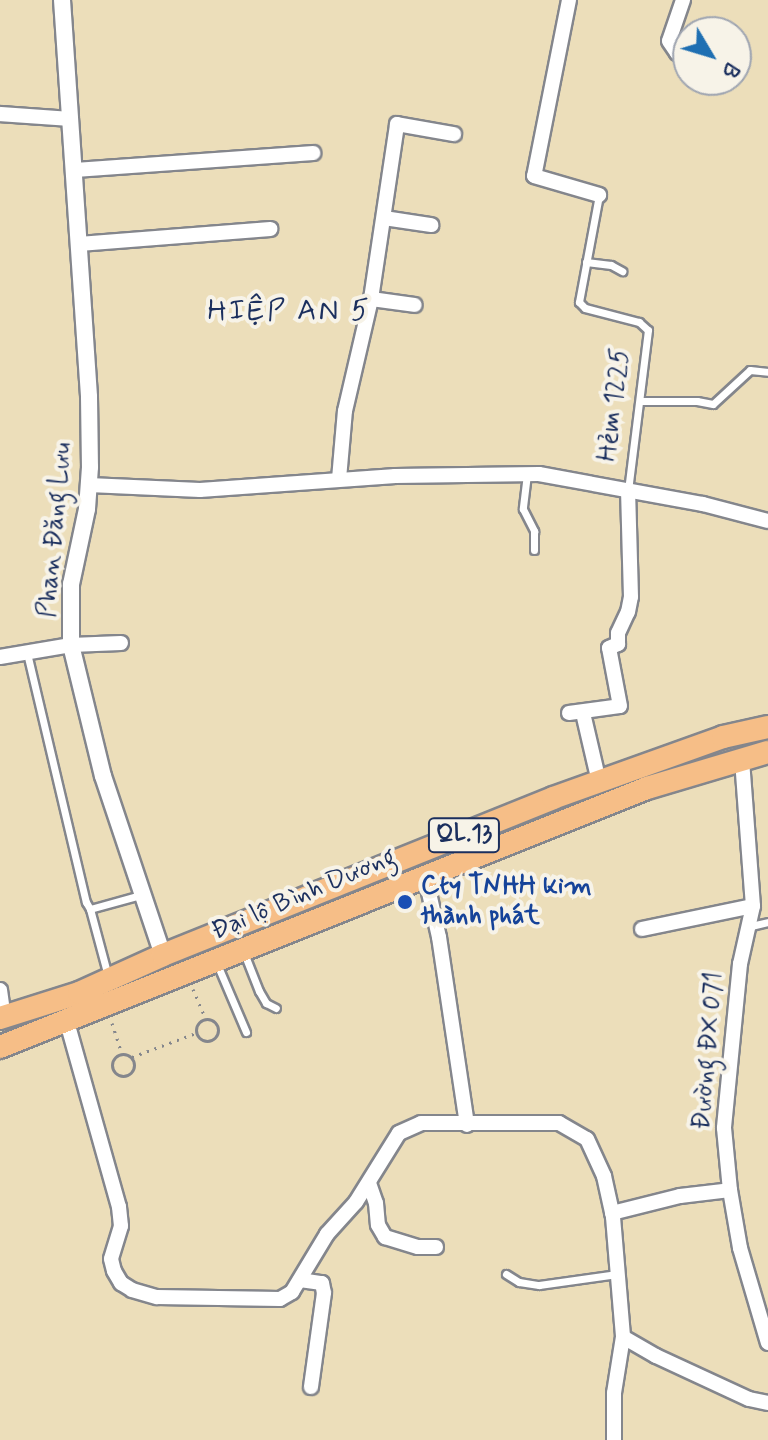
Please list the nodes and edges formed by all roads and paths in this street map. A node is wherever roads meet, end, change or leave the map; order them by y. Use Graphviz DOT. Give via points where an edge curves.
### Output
graph roads {
  1 [pos="62,0"];
  2 [pos="569,0"];
  3 [pos="0,114"];
  4 [pos="71,119"];
  5 [pos="454,134"];
  6 [pos="313,153"];
  7 [pos="75,170"];
  8 [pos="599,195"];
  9 [pos="384,218"];
  10 [pos="431,225"];
  11 [pos="270,229"];
  12 [pos="79,244"];
  13 [pos="586,262"];
  14 [pos="622,271"];
  15 [pos="371,299"];
  16 [pos="415,305"];
  17 [pos="768,372"];
  18 [pos="640,401"];
  19 [pos="527,474"];
  20 [pos="339,479"];
  21 [pos="89,485"];
  22 [pos="628,491"];
  23 [pos="768,521"];
  24 [pos="534,550"];
  25 [pos="121,643"];
  26 [pos="71,645"];
  27 [pos="27,653"];
  28 [pos="0,657"];
  29 [pos="768,727"];
  30 [pos="768,752"];
  31 [pos="742,760"];
  32 [pos="599,782"];
  33 [pos="425,875"];
  34 [pos="144,894"];
  35 [pos="753,906"];
  36 [pos="90,909"];
  37 [pos="768,922"];
  38 [pos="751,926"];
  39 [pos="642,929"];
  40 [pos="243,951"];
  41 [pos="163,955"];
  42 [pos="216,962"];
  43 [pos="187,974"];
  44 [pos="109,980"];
  45 [pos="0,990"];
  46 [pos="106,1007"];
  47 [pos="276,1008"];
  48 [pos="2,1018"];
  49 [pos="206,1019"];
  50 [pos="67,1022"];
  51 [pos="246,1032"];
  52 [pos="196,1033"];
  53 [pos="0,1047"];
  54 [pos="122,1053"];
  55 [pos="131,1057"];
  56 [pos="467,1125"];
  57 [pos="369,1183"];
  58 [pos="730,1190"];
  59 [pos="612,1213"];
  60 [pos="436,1247"];
  61 [pos="506,1274"];
  62 [pos="619,1274"];
  63 [pos="300,1280"];
  64 [pos="623,1337"];
  65 [pos="768,1343"];
  66 [pos="311,1387"];
  67 [pos="768,1403"];
  68 [pos="614,1440"];
  1 -- 4 [label="street, Phan Đăng Lưu"];
  2 -- 8 [label="street, Hẻm 1225" via="534,176"];
  3 -- 4 [label="street"];
  4 -- 7 [label="street, Phan Đăng Lưu"];
  5 -- 9 [label="street" via="397,124"];
  6 -- 7 [label="street"];
  7 -- 12 [label="street, Phan Đăng Lưu"];
  8 -- 13 [label="lane, Hẻm 1225"];
  9 -- 10 [label="street"];
  9 -- 15 [label="street"];
  11 -- 12 [label="street"];
  12 -- 21 [label="street, Phan Đăng Lưu"];
  13 -- 14 [label="lane"];
  13 -- 18 [label="lane, Hẻm 1225" via="579,302 639,322 648,330"];
  15 -- 16 [label="street"];
  15 -- 20 [label="street" via="345,411"];
  17 -- 18 [label="lane" via="750,370 713,404"];
  18 -- 22 [label="lane, Hẻm 1225"];
  19 -- 20 [label="street"];
  19 -- 22 [label="street"];
  19 -- 24 [label="lane" via="523,509 534,531"];
  20 -- 21 [label="street" via="200,490"];
  21 -- 26 [label="street, Phan Đăng Lưu" via="71,584"];
  22 -- 23 [label="street"];
  22 -- 32 [label="street, Hẻm 1225" via="631,597 618,644 609,648 620,706 576,713"];
  25 -- 26 [label="street"];
  26 -- 27 [label="street"];
  26 -- 34 [label="street, Phan Đăng Lưu" via="103,776"];
  27 -- 28 [label="street"];
  27 -- 36 [label="lane"];
  29 -- 32 [label="highway, Đại lộ Bình Dương / QL.13" via="723,737"];
  30 -- 31 [label="highway, Đại lộ Bình Dương / QL.13"];
  31 -- 33 [label="highway, Đại lộ Bình Dương / QL.13" via="647,788"];
  31 -- 35 [label="street, Đường ĐX 071"];
  32 -- 41 [label="highway, Đại lộ Bình Dương / QL.13"];
  33 -- 40 [label="highway, Đại lộ Bình Dương / QL.13"];
  33 -- 56 [label="street"];
  34 -- 36 [label="lane"];
  34 -- 41 [label="street, Phan Đăng Lưu"];
  35 -- 38 [label="street, Đường ĐX 071"];
  35 -- 39 [label="street"];
  36 -- 44 [label="lane"];
  37 -- 38 [label="lane"];
  38 -- 58 [label="street, Đường ĐX 071" via="740,964 724,1128"];
  40 -- 42 [label="highway, Đại lộ Bình Dương / QL.13"];
  40 -- 47 [label="lane" via="259,991"];
  41 -- 44 [label="highway, Đại lộ Bình Dương / QL.13"];
  42 -- 43 [label="highway, Đại lộ Bình Dương / QL.13"];
  42 -- 51 [label="lane"];
  43 -- 46 [label="highway, Đại lộ Bình Dương / QL.13"];
  43 -- 49 [label="path"];
  44 -- 48 [label="highway, Đại lộ Bình Dương / QL.13"];
  45 -- 48 [label="street"];
  46 -- 50 [label="highway, Đại lộ Bình Dương / QL.13"];
  46 -- 54 [label="path"];
  49 -- 52 [label="path" via="197,1023"];
  49 -- 52 [label="path" via="218,1027 216,1037 202,1041"];
  50 -- 53 [label="highway, Đại lộ Bình Dương / QL.13"];
  50 -- 63 [label="street" via="119,1207 121,1226 111,1259 121,1283 157,1297 280,1299"];
  52 -- 55 [label="path"];
  54 -- 55 [label="path"];
  54 -- 55 [label="path" via="112,1063 118,1075 132,1071"];
  56 -- 57 [label="street" via="413,1125 399,1133"];
  56 -- 59 [label="street" via="572,1127 595,1152"];
  57 -- 60 [label="street" via="385,1237"];
  57 -- 63 [label="street" via="327,1234"];
  58 -- 59 [label="street"];
  58 -- 65 [label="street, Đường ĐX 071" via="740,1248"];
  59 -- 62 [label="street"];
  61 -- 62 [label="lane" via="539,1285"];
  62 -- 64 [label="street"];
  63 -- 66 [label="street" via="322,1283 324,1293"];
  64 -- 67 [label="street" via="749,1399"];
  64 -- 68 [label="street" via="614,1393"];
}
